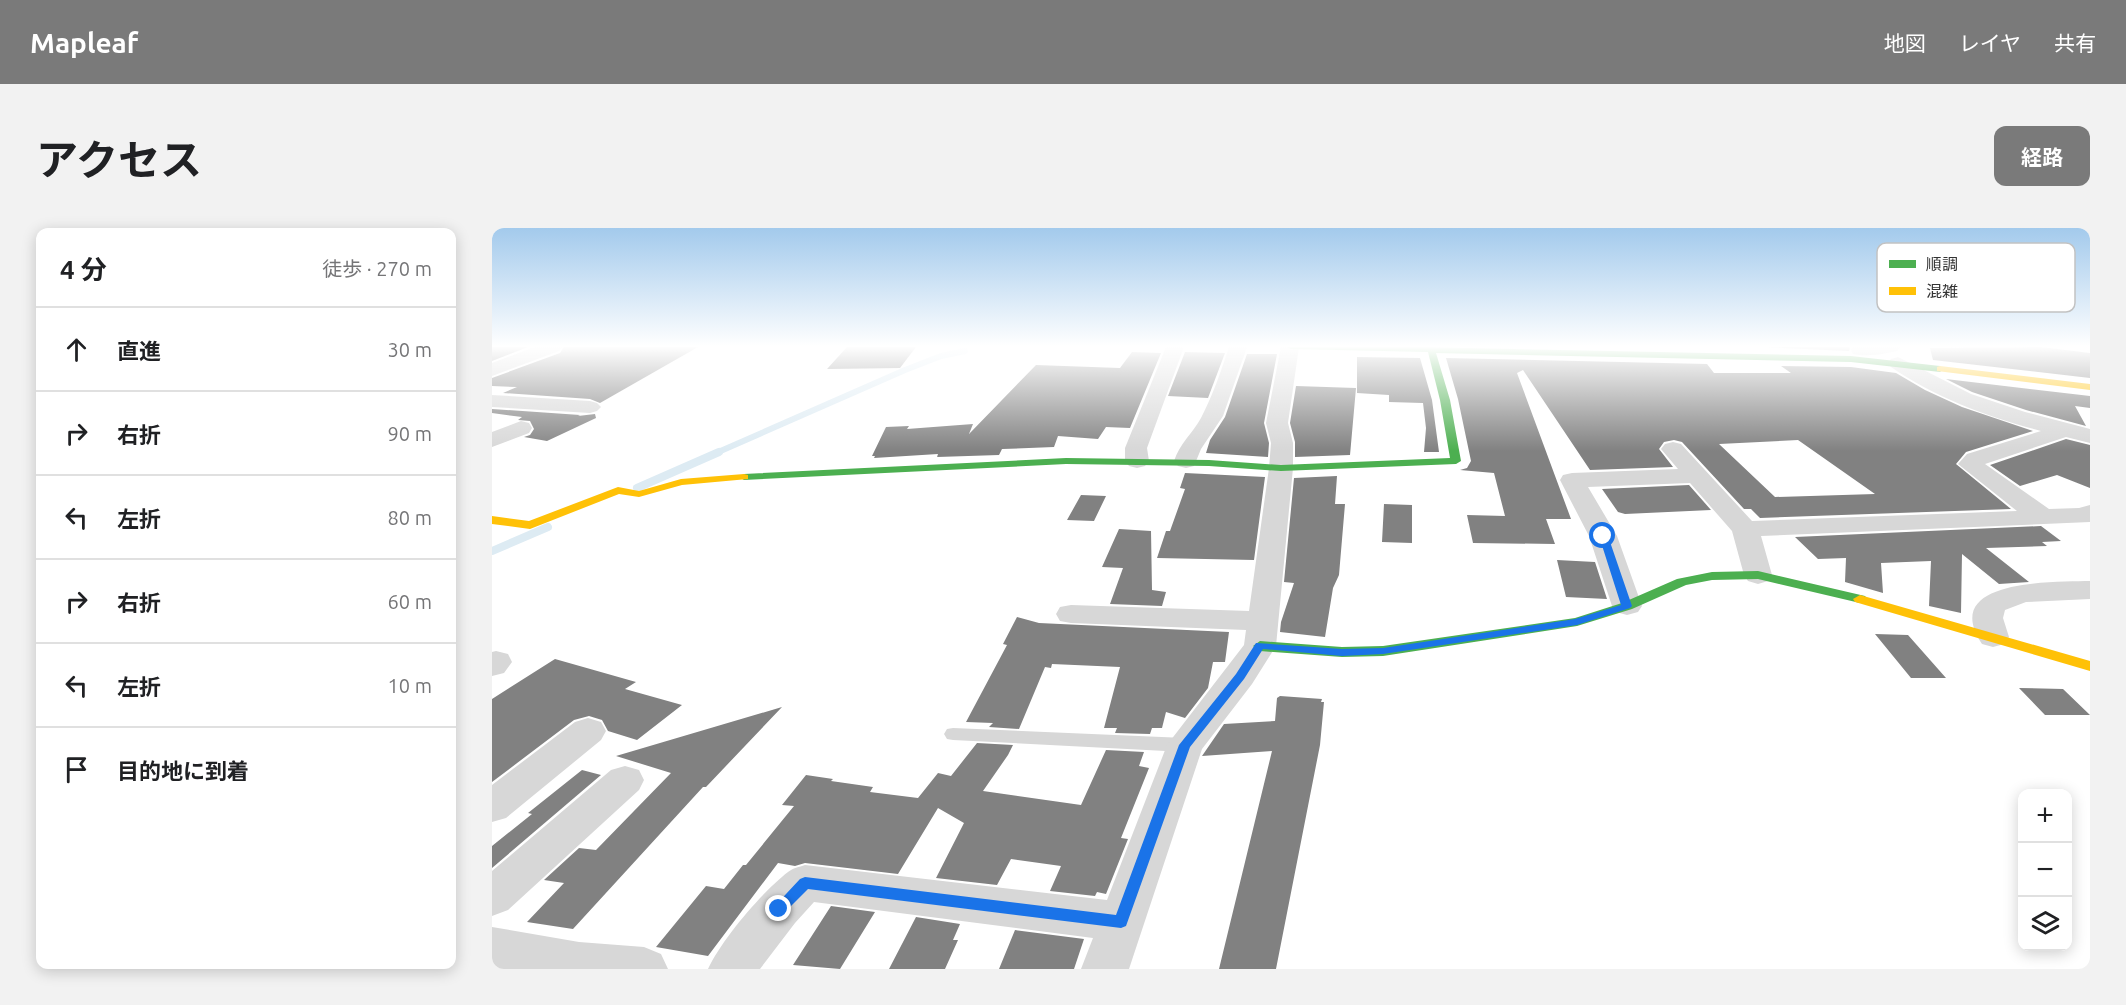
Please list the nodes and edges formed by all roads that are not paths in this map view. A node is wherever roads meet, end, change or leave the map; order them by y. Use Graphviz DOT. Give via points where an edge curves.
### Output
graph roads {
  1 [pos="1162,382"];
  2 [pos="1228,382"];
  3 [pos="1285,382"];
  4 [pos="1440,382"];
  5 [pos="1930,382"];
  6 [pos="2057,382"];
  7 [pos="2090,387"];
  8 [pos="492,401"];
  9 [pos="590,407"];
  10 [pos="521,428"];
  11 [pos="2066,430"];
  12 [pos="2090,436"];
  13 [pos="492,440"];
  14 [pos="1673,449"];
  15 [pos="1137,461"];
  16 [pos="1186,461"];
  17 [pos="1281,468"];
  18 [pos="1697,476"];
  19 [pos="2090,513"];
  20 [pos="2042,517"];
  21 [pos="492,520"];
  22 [pos="1745,529"];
  23 [pos="1758,575"];
  24 [pos="2090,590"];
  25 [pos="1627,606"];
  26 [pos="1071,614"];
  27 [pos="1262,633"];
  28 [pos="1993,637"];
  29 [pos="2090,666"];
  30 [pos="588,731"];
  31 [pos="953,734"];
  32 [pos="1185,745"];
  33 [pos="625,780"];
  34 [pos="492,807"];
  35 [pos="492,897"];
  36 [pos="1121,922"];
  37 [pos="492,948"];
  38 [pos="576,966"];
  39 [pos="644,969"];
  40 [pos="732,969"];
  41 [pos="1105,969"];
  1 -- 15 [label="street" via="1136,448"];
  2 -- 16 [label="street"];
  3 -- 17 [label="street" via="1277,423 1282,443"];
  4 -- 17 [label="street" via="1456,461"];
  5 -- 11 [label="street" via="1972,401"];
  6 -- 7 [label="street"];
  8 -- 9 [label="street"];
  10 -- 13 [label="street"];
  11 -- 12 [label="street"];
  11 -- 20 [label="street" via="1975,459 1970,464"];
  14 -- 18 [label="street"];
  15 -- 16 [label="street"];
  15 -- 21 [label="street" via="1047,460 709,478 628,492 618,490 530,525"];
  16 -- 17 [label="street"];
  17 -- 27 [label="street"];
  18 -- 22 [label="street"];
  18 -- 25 [label="street" via="1572,480 1603,536"];
  19 -- 20 [label="street"];
  20 -- 22 [label="street"];
  22 -- 23 [label="street"];
  23 -- 25 [label="street" via="1712,576 1682,582"];
  23 -- 28 [label="street" via="1829,590"];
  24 -- 28 [label="street" via="2004,597 1991,606 1988,618"];
  25 -- 27 [label="street" via="1577,622 1383,651 1342,652"];
  26 -- 27 [label="street"];
  27 -- 32 [label="street" via="1240,676"];
  28 -- 29 [label="street"];
  30 -- 34 [label="street"];
  31 -- 32 [label="lane"];
  32 -- 36 [label="street"];
  33 -- 35 [label="street"];
  36 -- 40 [label="street" via="805,883"];
  36 -- 41 [label="street"];
  37 -- 38 [label="street"];
  38 -- 39 [label="street"];
}
